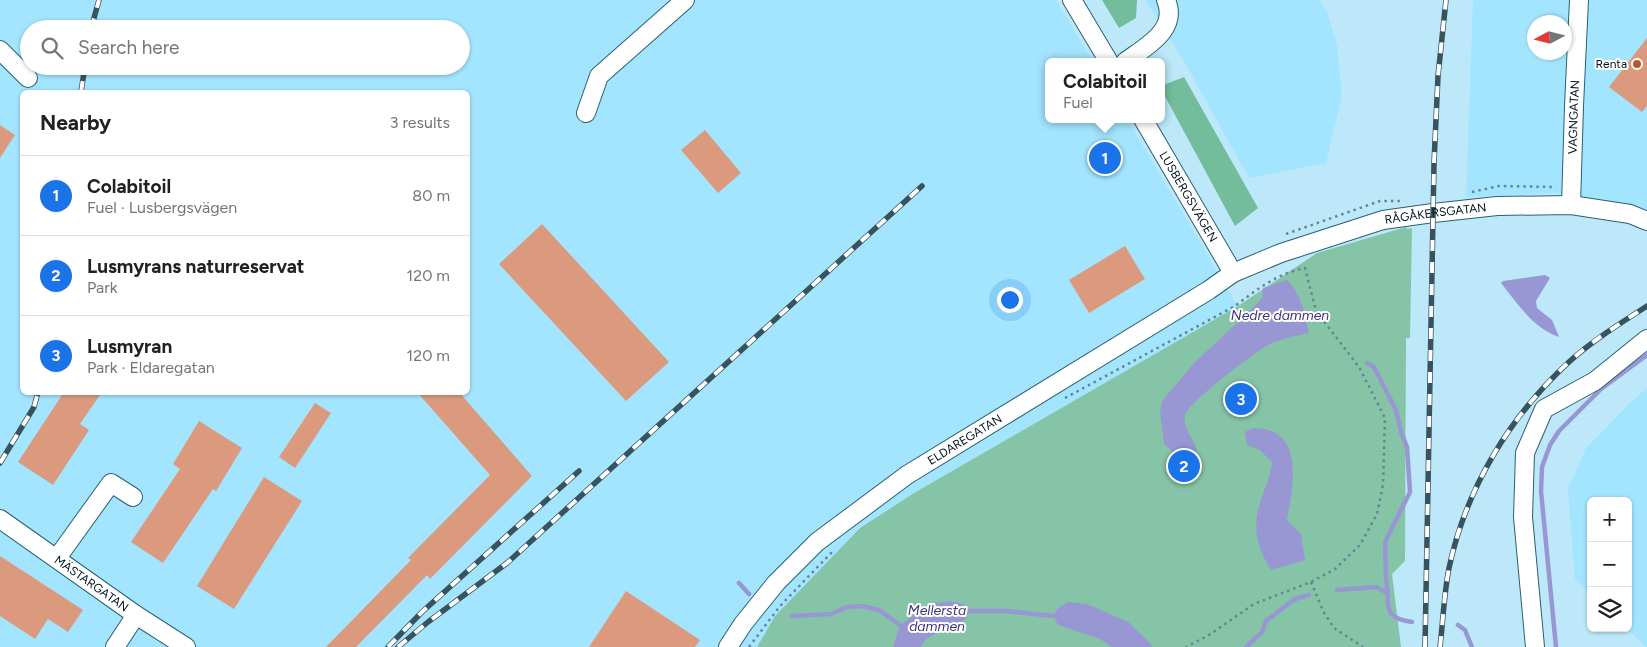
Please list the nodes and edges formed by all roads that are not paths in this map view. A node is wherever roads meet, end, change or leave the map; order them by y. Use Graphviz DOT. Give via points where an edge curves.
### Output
graph roads {
  1 [pos="685,0"];
  2 [pos="1072,0"];
  3 [pos="1166,0"];
  4 [pos="1580,0"];
  5 [pos="0,50"];
  6 [pos="1107,58"];
  7 [pos="1130,58"];
  8 [pos="20,70"];
  9 [pos="25,75"];
  10 [pos="28,78"];
  11 [pos="586,113"];
  12 [pos="1145,123"];
  13 [pos="1571,206"];
  14 [pos="1647,221"];
  15 [pos="1233,273"];
  16 [pos="1647,339"];
  17 [pos="132,497"];
  18 [pos="0,519"];
  19 [pos="57,558"];
  20 [pos="136,615"];
  21 [pos="115,647"];
  22 [pos="186,647"];
  23 [pos="728,647"];
  24 [pos="1535,647"];
  1 -- 11 [label="street" via="599,76"];
  2 -- 6 [label="street"];
  3 -- 7 [label="street" via="1169,6 1167,23 1160,36"];
  4 -- 13 [label="street, VAGNGATAN"];
  5 -- 8 [label="street"];
  9 -- 10 [label="street"];
  12 -- 15 [label="street, LUSBERGSVÄGEN"];
  13 -- 14 [label="street, RÅGÅKERSGATAN" via="1630,214"];
  13 -- 15 [label="street, RÅGÅKERSGATAN" via="1497,206 1383,220"];
  15 -- 23 [label="street, ELDAREGATAN" via="907,475 824,536 776,583"];
  16 -- 24 [label="street" via="1595,381 1544,409 1525,453 1523,517"];
  17 -- 19 [label="street" via="111,483"];
  18 -- 19 [label="street, MÄSTARGATAN"];
  19 -- 20 [label="street, MÄSTARGATAN"];
  20 -- 21 [label="street"];
  20 -- 22 [label="street, MÄSTARGATAN"];
}
